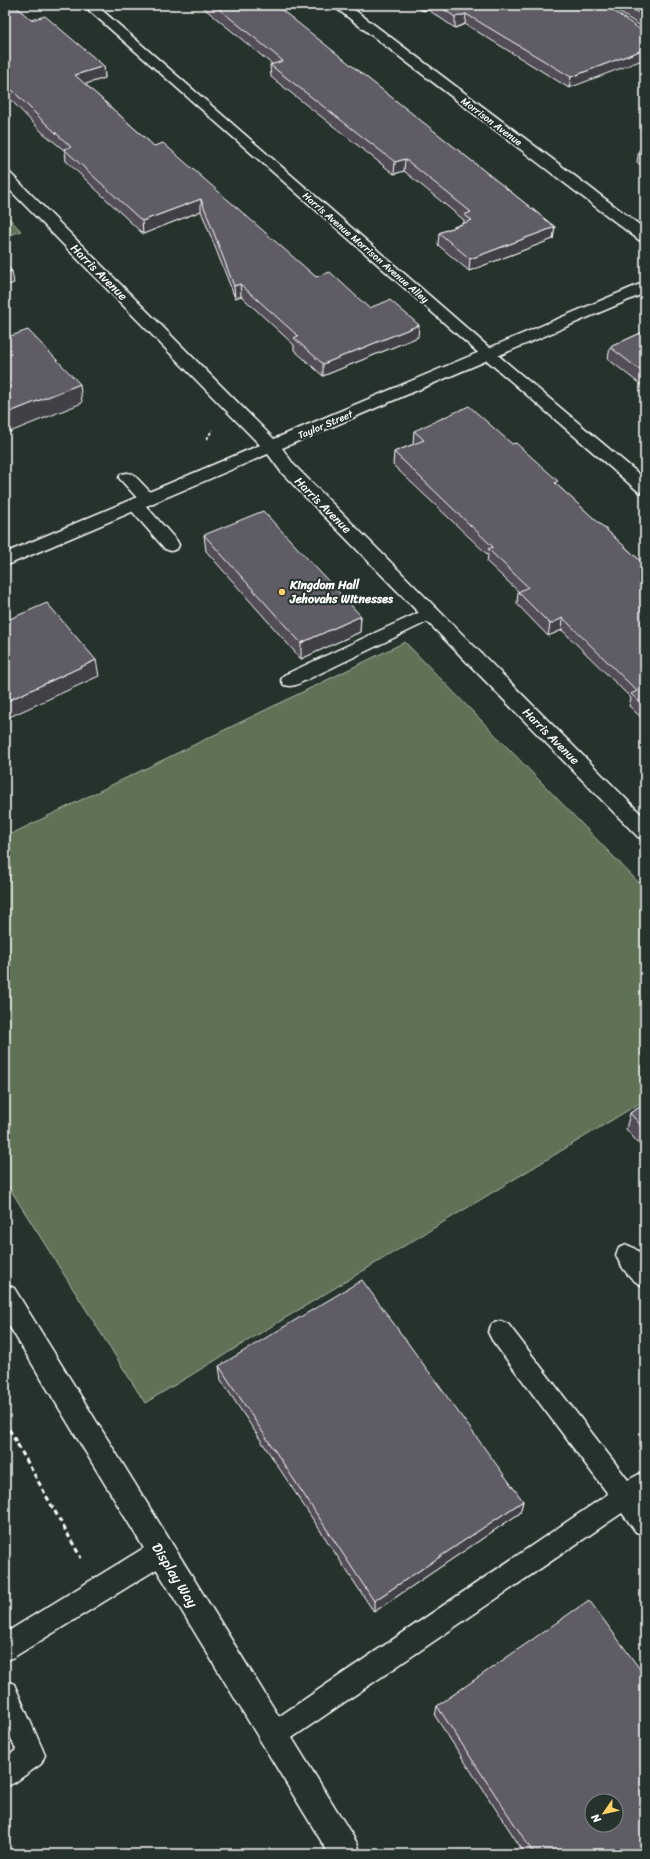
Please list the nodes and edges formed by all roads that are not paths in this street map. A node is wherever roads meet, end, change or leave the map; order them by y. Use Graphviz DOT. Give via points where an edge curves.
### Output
graph roads {
  1 [pos="89,5"];
  2 [pos="339,5"];
  3 [pos="5,176"];
  4 [pos="645,237"];
  5 [pos="645,287"];
  6 [pos="488,354"];
  7 [pos="272,446"];
  8 [pos="127,478"];
  9 [pos="645,488"];
  10 [pos="142,502"];
  11 [pos="171,544"];
  12 [pos="5,560"];
  13 [pos="431,614"];
  14 [pos="290,680"];
  15 [pos="645,831"];
  16 [pos="627,1255"];
  17 [pos="645,1277"];
  18 [pos="5,1296"];
  19 [pos="500,1332"];
  20 [pos="645,1483"];
  21 [pos="624,1496"];
  22 [pos="645,1523"];
  23 [pos="161,1552"];
  24 [pos="5,1648"];
  25 [pos="5,1693"];
  26 [pos="274,1735"];
  27 [pos="5,1774"];
  28 [pos="346,1854"];
  1 -- 6 [label="lane, Harris Avenue Morrison Avenue Alley"];
  2 -- 4 [label="street, Morrison Avenue"];
  3 -- 7 [label="street, Harris Avenue"];
  5 -- 6 [label="street, Taylor Street"];
  6 -- 7 [label="street, Taylor Street"];
  6 -- 9 [label="lane, Harris Avenue Morrison Avenue Alley"];
  7 -- 10 [label="street, Taylor Street"];
  7 -- 13 [label="street, Harris Avenue" via="288,469"];
  8 -- 10 [label="lane"];
  10 -- 11 [label="lane"];
  10 -- 12 [label="street, Taylor Street"];
  13 -- 14 [label="lane"];
  13 -- 15 [label="street, Harris Avenue"];
  16 -- 17 [label="lane"];
  18 -- 23 [label="street, Display Way"];
  19 -- 21 [label="lane"];
  20 -- 21 [label="lane"];
  21 -- 22 [label="lane"];
  21 -- 26 [label="lane"];
  23 -- 24 [label="lane"];
  23 -- 26 [label="street, Display Way"];
  25 -- 27 [label="lane" via="32,1755"];
  26 -- 28 [label="street, Display Way"];
}
